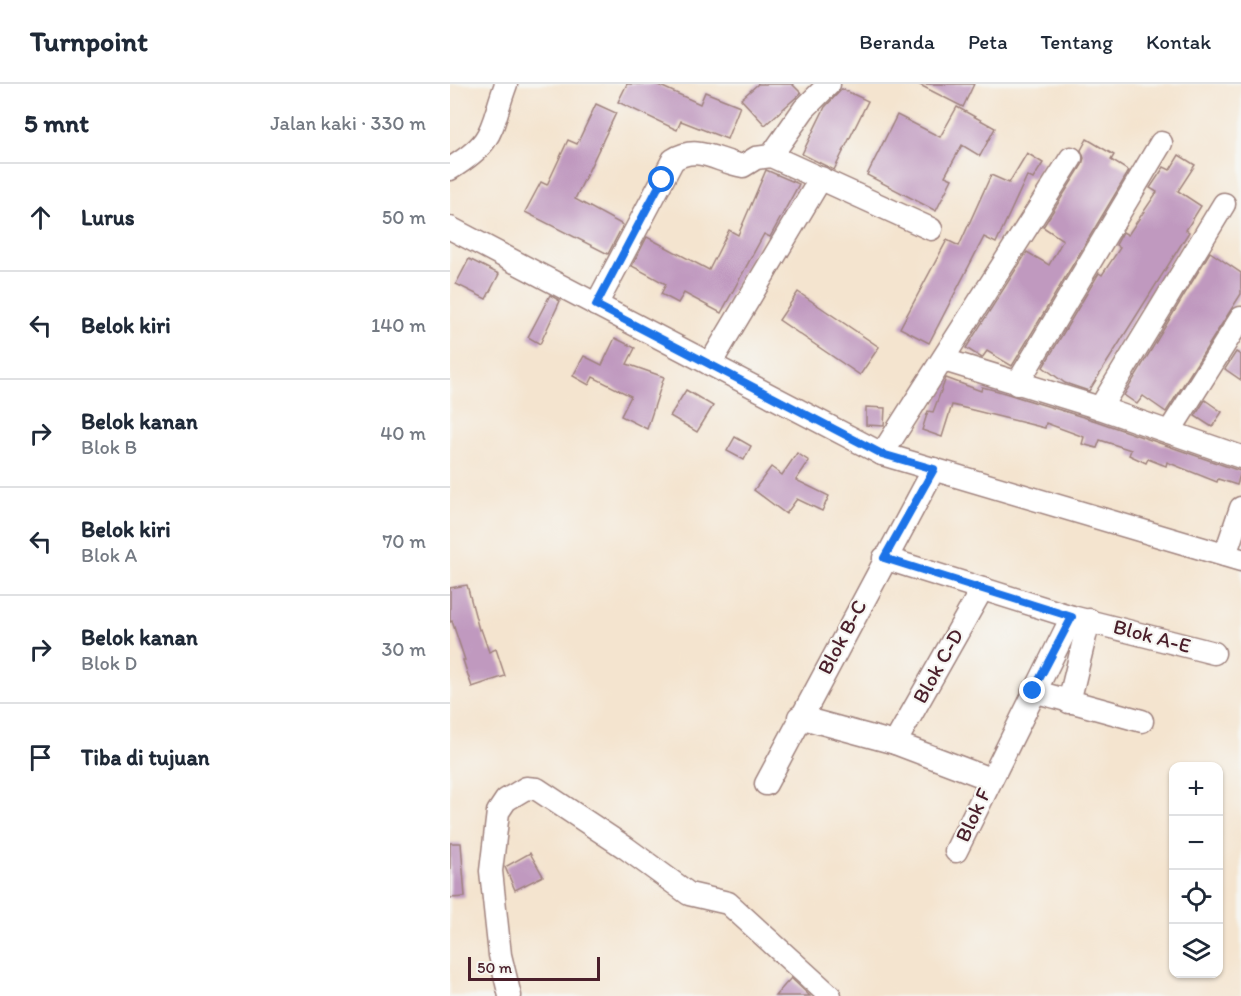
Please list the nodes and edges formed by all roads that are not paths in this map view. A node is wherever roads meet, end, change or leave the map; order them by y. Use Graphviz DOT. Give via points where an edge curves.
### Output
graph roads {
  1 [pos="506,84"];
  2 [pos="829,84"];
  3 [pos="1161,143"];
  4 [pos="771,156"];
  5 [pos="1071,158"];
  6 [pos="450,169"];
  7 [pos="821,178"];
  8 [pos="1224,204"];
  9 [pos="450,228"];
  10 [pos="931,229"];
  11 [pos="596,305"];
  12 [pos="1241,318"];
  13 [pos="944,360"];
  14 [pos="710,364"];
  15 [pos="1017,384"];
  16 [pos="1100,408"];
  17 [pos="1170,432"];
  18 [pos="882,454"];
  19 [pos="1241,457"];
  20 [pos="934,469"];
  21 [pos="1241,508"];
  22 [pos="1233,557"];
  23 [pos="884,558"];
  24 [pos="982,589"];
  25 [pos="1081,618"];
  26 [pos="1214,653"];
  27 [pos="1033,691"];
  28 [pos="1069,702"];
  29 [pos="800,717"];
  30 [pos="1142,721"];
  31 [pos="895,744"];
  32 [pos="990,779"];
  33 [pos="766,784"];
  34 [pos="956,851"];
  35 [pos="510,996"];
  36 [pos="830,996"];
  1 -- 6 [label="street" via="494,128 475,153"];
  2 -- 4 [label="street" via="804,109"];
  3 -- 15 [label="street"];
  4 -- 7 [label="street"];
  4 -- 11 [label="street" via="756,158 743,166 699,153 684,153 673,160"];
  5 -- 13 [label="street"];
  7 -- 10 [label="street"];
  7 -- 14 [label="street"];
  8 -- 16 [label="street"];
  9 -- 11 [label="street"];
  11 -- 14 [label="street"];
  12 -- 17 [label="street"];
  13 -- 15 [label="street"];
  13 -- 18 [label="street"];
  14 -- 18 [label="street"];
  15 -- 16 [label="street"];
  16 -- 17 [label="street"];
  17 -- 19 [label="street"];
  18 -- 20 [label="street"];
  20 -- 22 [label="street"];
  20 -- 23 [label="street, Blok B-C"];
  21 -- 22 [label="street"];
  23 -- 24 [label="street, Blok A-E"];
  23 -- 29 [label="street, Blok B-C"];
  24 -- 25 [label="street, Blok A-E"];
  24 -- 31 [label="street, Blok C-D"];
  25 -- 26 [label="street, Blok A-E"];
  25 -- 27 [label="street, Blok F"];
  25 -- 28 [label="street"];
  27 -- 28 [label="street"];
  27 -- 32 [label="street, Blok F"];
  28 -- 30 [label="street"];
  29 -- 31 [label="street"];
  29 -- 33 [label="street, Blok B-C"];
  31 -- 32 [label="street"];
  32 -- 34 [label="street, Blok F"];
  35 -- 36 [label="street" via="500,955 491,871 498,812 506,800 526,788 537,789 688,894 728,903"];
}
